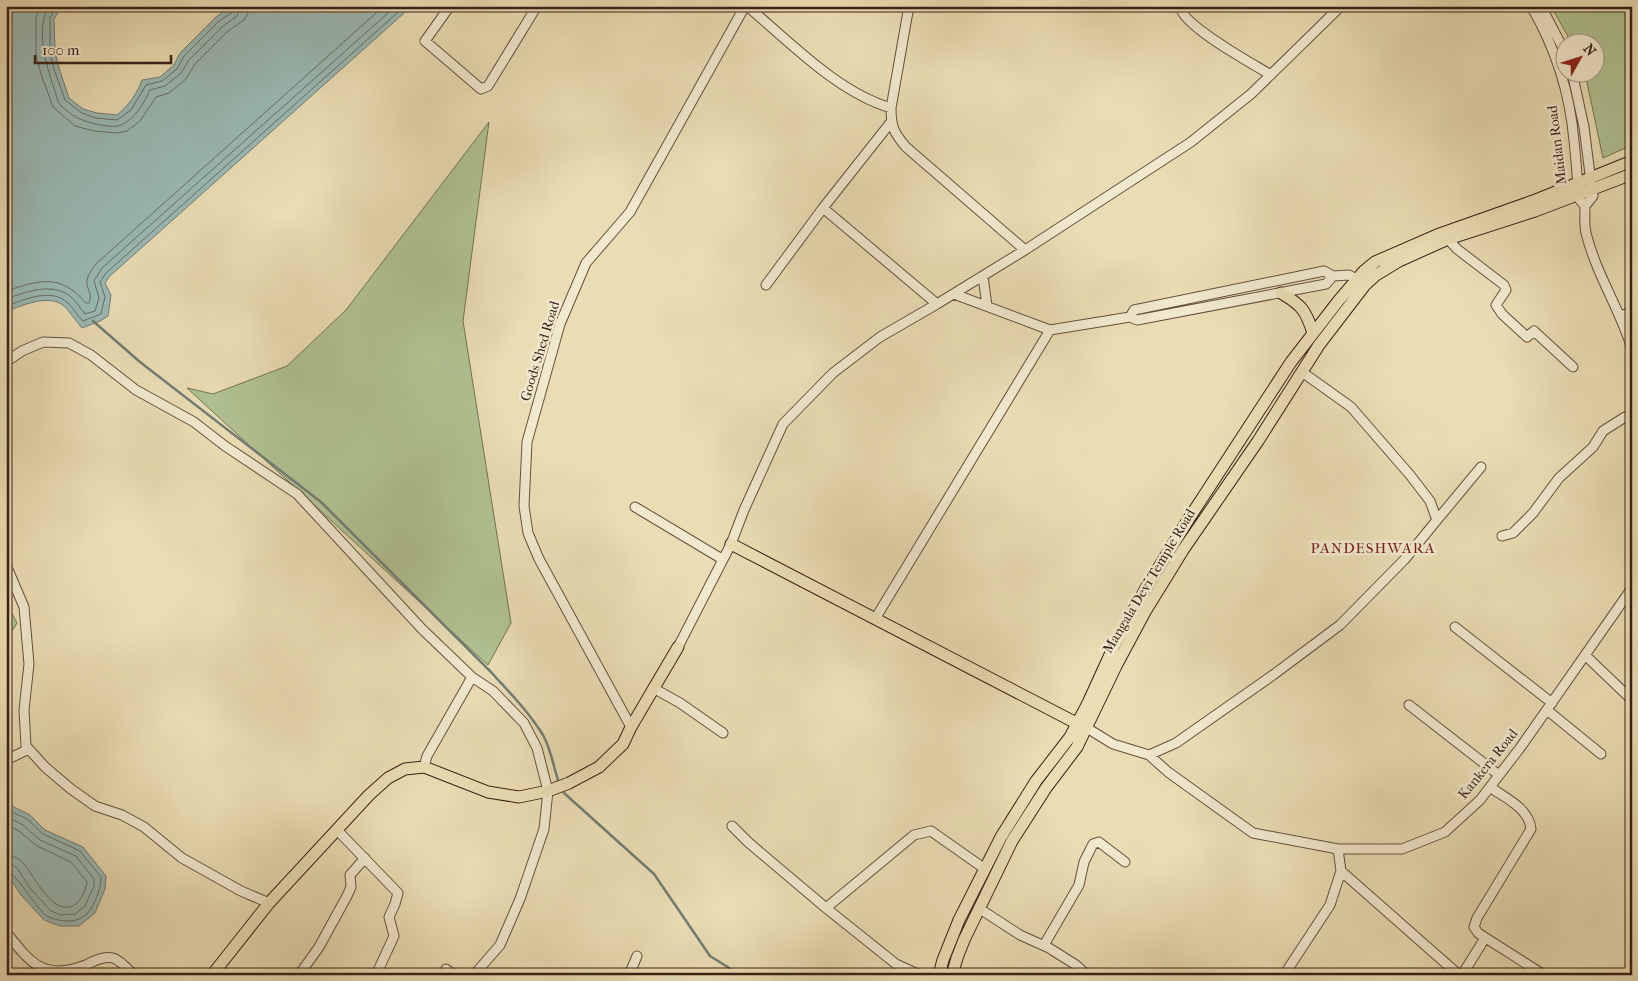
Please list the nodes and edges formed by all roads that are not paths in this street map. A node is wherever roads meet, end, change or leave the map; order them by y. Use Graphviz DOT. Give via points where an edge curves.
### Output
graph roads {
  1 [pos="450,6"];
  2 [pos="537,6"];
  3 [pos="746,6"];
  4 [pos="909,6"];
  5 [pos="1180,6"];
  6 [pos="1341,6"];
  7 [pos="1531,6"];
  8 [pos="1541,6"];
  9 [pos="1556,35"];
  10 [pos="1271,74"];
  11 [pos="1574,82"];
  12 [pos="891,108"];
  13 [pos="891,122"];
  14 [pos="1632,161"];
  15 [pos="1632,174"];
  16 [pos="1591,176"];
  17 [pos="1577,182"];
  18 [pos="1592,190"];
  19 [pos="1578,195"];
  20 [pos="1585,206"];
  21 [pos="823,208"];
  22 [pos="1448,239"];
  23 [pos="1025,250"];
  24 [pos="983,276"];
  25 [pos="1333,276"];
  26 [pos="1361,282"];
  27 [pos="766,285"];
  28 [pos="1281,293"];
  29 [pos="954,294"];
  30 [pos="938,304"];
  31 [pos="987,306"];
  32 [pos="1632,312"];
  33 [pos="1620,316"];
  34 [pos="1130,317"];
  35 [pos="1050,330"];
  36 [pos="1313,333"];
  37 [pos="1632,349"];
  38 [pos="6,362"];
  39 [pos="1573,368"];
  40 [pos="1302,372"];
  41 [pos="1632,416"];
  42 [pos="1481,467"];
  43 [pos="635,507"];
  44 [pos="1438,520"];
  45 [pos="1502,536"];
  46 [pos="730,544"];
  47 [pos="722,559"];
  48 [pos="6,565"];
  49 [pos="1632,588"];
  50 [pos="875,619"];
  51 [pos="1455,627"];
  52 [pos="678,647"];
  53 [pos="1586,656"];
  54 [pos="1107,674"];
  55 [pos="472,676"];
  56 [pos="653,688"];
  57 [pos="1631,700"];
  58 [pos="1408,705"];
  59 [pos="1550,706"];
  60 [pos="1076,724"];
  61 [pos="630,727"];
  62 [pos="1087,728"];
  63 [pos="723,733"];
  64 [pos="29,749"];
  65 [pos="1601,754"];
  66 [pos="1149,755"];
  67 [pos="6,760"];
  68 [pos="424,767"];
  69 [pos="1499,775"];
  70 [pos="1490,787"];
  71 [pos="548,792"];
  72 [pos="732,826"];
  73 [pos="337,830"];
  74 [pos="1338,849"];
  75 [pos="365,858"];
  76 [pos="1125,862"];
  77 [pos="985,869"];
  78 [pos="1341,870"];
  79 [pos="268,903"];
  80 [pos="967,903"];
  81 [pos="826,908"];
  82 [pos="980,909"];
  83 [pos="6,932"];
  84 [pos="1485,938"];
  85 [pos="1044,945"];
  86 [pos="637,956"];
  87 [pos="1632,968"];
  88 [pos="40,972"];
  89 [pos="218,973"];
  90 [pos="134,975"];
  91 [pos="299,975"];
  92 [pos="376,975"];
  93 [pos="443,975"];
  94 [pos="454,975"];
  95 [pos="474,975"];
  96 [pos="629,975"];
  97 [pos="920,975"];
  98 [pos="938,975"];
  99 [pos="952,975"];
  100 [pos="1087,975"];
  101 [pos="1284,975"];
  102 [pos="1460,975"];
  103 [pos="1544,975"];
  104 [pos="1630,975"];
  1 -- 2 [label="street" via="425,41 481,89 488,86"];
  3 -- 12 [label="street" via="853,92"];
  3 -- 61 [label="street, Goods Shed Road" via="630,212 586,263 560,324 527,442 524,506 528,533"];
  4 -- 12 [label="street"];
  5 -- 10 [label="street" via="1180,11 1192,24"];
  6 -- 10 [label="street"];
  7 -- 17 [label="street, Maidan Road" via="1547,34 1560,70 1574,140"];
  8 -- 9 [label="street"];
  10 -- 23 [label="street" via="1191,142"];
  11 -- 16 [label="street, Maidan Road"];
  12 -- 13 [label="street"];
  13 -- 21 [label="street"];
  13 -- 23 [label="street" via="894,133 906,148"];
  14 -- 16 [label="main road"];
  15 -- 18 [label="main road"];
  16 -- 17 [label="main road"];
  16 -- 18 [label="street, Maidan Road"];
  17 -- 19 [label="street, Maidan Road"];
  17 -- 26 [label="main road" via="1375,262"];
  18 -- 19 [label="main road, Mangala Devi Temple Road"];
  18 -- 20 [label="street, Maidan Road"];
  19 -- 20 [label="street, Maidan Road"];
  19 -- 22 [label="main road, Mangala Devi Temple Road"];
  20 -- 33 [label="street" via="1585,232"];
  21 -- 27 [label="street"];
  21 -- 30 [label="street"];
  22 -- 26 [label="main road, Mangala Devi Temple Road"];
  22 -- 39 [label="street" via="1504,285 1506,290 1496,305 1502,314 1527,337 1534,331"];
  23 -- 24 [label="street"];
  24 -- 29 [label="street"];
  24 -- 31 [label="street"];
  25 -- 26 [label="street" via="1350,275"];
  25 -- 28 [label="street" via="1326,284"];
  25 -- 34 [label="street" via="1324,271 1314,273 1134,310"];
  26 -- 36 [label="main road, Mangala Devi Temple Road"];
  26 -- 40 [label="main road, Mangala Devi Temple Road"];
  28 -- 34 [label="street" via="1137,320"];
  28 -- 36 [label="main road" via="1304,309"];
  29 -- 30 [label="street"];
  29 -- 31 [label="street"];
  30 -- 46 [label="street" via="880,337 833,373 783,424"];
  31 -- 35 [label="street"];
  32 -- 33 [label="street"];
  33 -- 37 [label="street"];
  34 -- 35 [label="street"];
  35 -- 50 [label="street"];
  36 -- 54 [label="main road, Mangala Devi Temple Road" via="1291,362 1145,590 1114,646"];
  38 -- 55 [label="street" via="43,342 69,343 91,355 136,390 194,422 297,494 422,629"];
  40 -- 44 [label="street" via="1351,408 1410,474 1430,502"];
  40 -- 54 [label="main road, Mangala Devi Temple Road" via="1183,550"];
  41 -- 45 [label="street" via="1603,431 1593,447 1559,478 1533,513 1513,533"];
  42 -- 44 [label="street"];
  43 -- 47 [label="street"];
  44 -- 66 [label="street" via="1340,625 1176,743"];
  46 -- 47 [label="street"];
  46 -- 50 [label="main road"];
  47 -- 52 [label="street"];
  48 -- 64 [label="street" via="24,607 29,664 24,710 26,746"];
  49 -- 53 [label="street, Kankera Road"];
  50 -- 60 [label="main road"];
  51 -- 59 [label="street"];
  52 -- 56 [label="main road"];
  53 -- 57 [label="street"];
  53 -- 59 [label="street, Kankera Road"];
  54 -- 60 [label="main road, Mangala Devi Temple Road"];
  54 -- 62 [label="main road, Mangala Devi Temple Road"];
  55 -- 68 [label="street"];
  55 -- 71 [label="street" via="493,691 524,723 537,748"];
  56 -- 61 [label="main road"];
  56 -- 63 [label="street"];
  58 -- 69 [label="street"];
  59 -- 65 [label="street"];
  59 -- 69 [label="street, Kankera Road"];
  60 -- 62 [label="main road"];
  60 -- 77 [label="main road, Mangala Devi Temple Road" via="1070,737 1018,806"];
  61 -- 71 [label="main road" via="623,744 599,767"];
  62 -- 66 [label="street" via="1113,744"];
  62 -- 82 [label="main road, Mangala Devi Temple Road" via="1012,840"];
  64 -- 67 [label="street"];
  64 -- 79 [label="street" via="95,806 144,827 182,858"];
  66 -- 74 [label="street, Kankera Road" via="1253,833"];
  68 -- 71 [label="main road" via="488,792 519,797"];
  68 -- 73 [label="main road" via="405,769 388,778"];
  69 -- 70 [label="street, Kankera Road"];
  70 -- 74 [label="street, Kankera Road" via="1444,832 1428,839 1402,849"];
  70 -- 84 [label="street" via="1522,810 1531,828 1477,918 1474,927"];
  71 -- 95 [label="street" via="544,829 520,899 500,945"];
  72 -- 81 [label="street"];
  73 -- 75 [label="street"];
  73 -- 79 [label="main road"];
  74 -- 78 [label="street"];
  75 -- 91 [label="street" via="350,875 351,887 347,896 319,947"];
  75 -- 92 [label="street" via="398,893 389,917 394,936"];
  76 -- 85 [label="street" via="1099,842 1093,844 1084,862 1079,886"];
  77 -- 80 [label="main road, Mangala Devi Temple Road"];
  77 -- 81 [label="street" via="931,831 914,835"];
  78 -- 101 [label="street" via="1330,904"];
  78 -- 102 [label="street"];
  79 -- 89 [label="main road"];
  80 -- 82 [label="main road"];
  80 -- 98 [label="main road, Mangala Devi Temple Road"];
  81 -- 97 [label="street" via="896,964"];
  82 -- 85 [label="street" via="1020,935"];
  82 -- 99 [label="main road, Mangala Devi Temple Road" via="964,940"];
  83 -- 88 [label="street"];
  84 -- 102 [label="street"];
  84 -- 103 [label="street"];
  85 -- 100 [label="street"];
  86 -- 96 [label="street"];
  87 -- 104 [label="street"];
  88 -- 90 [label="street" via="74,970 104,958 113,958"];
  93 -- 94 [label="street" via="446,969"];
}
